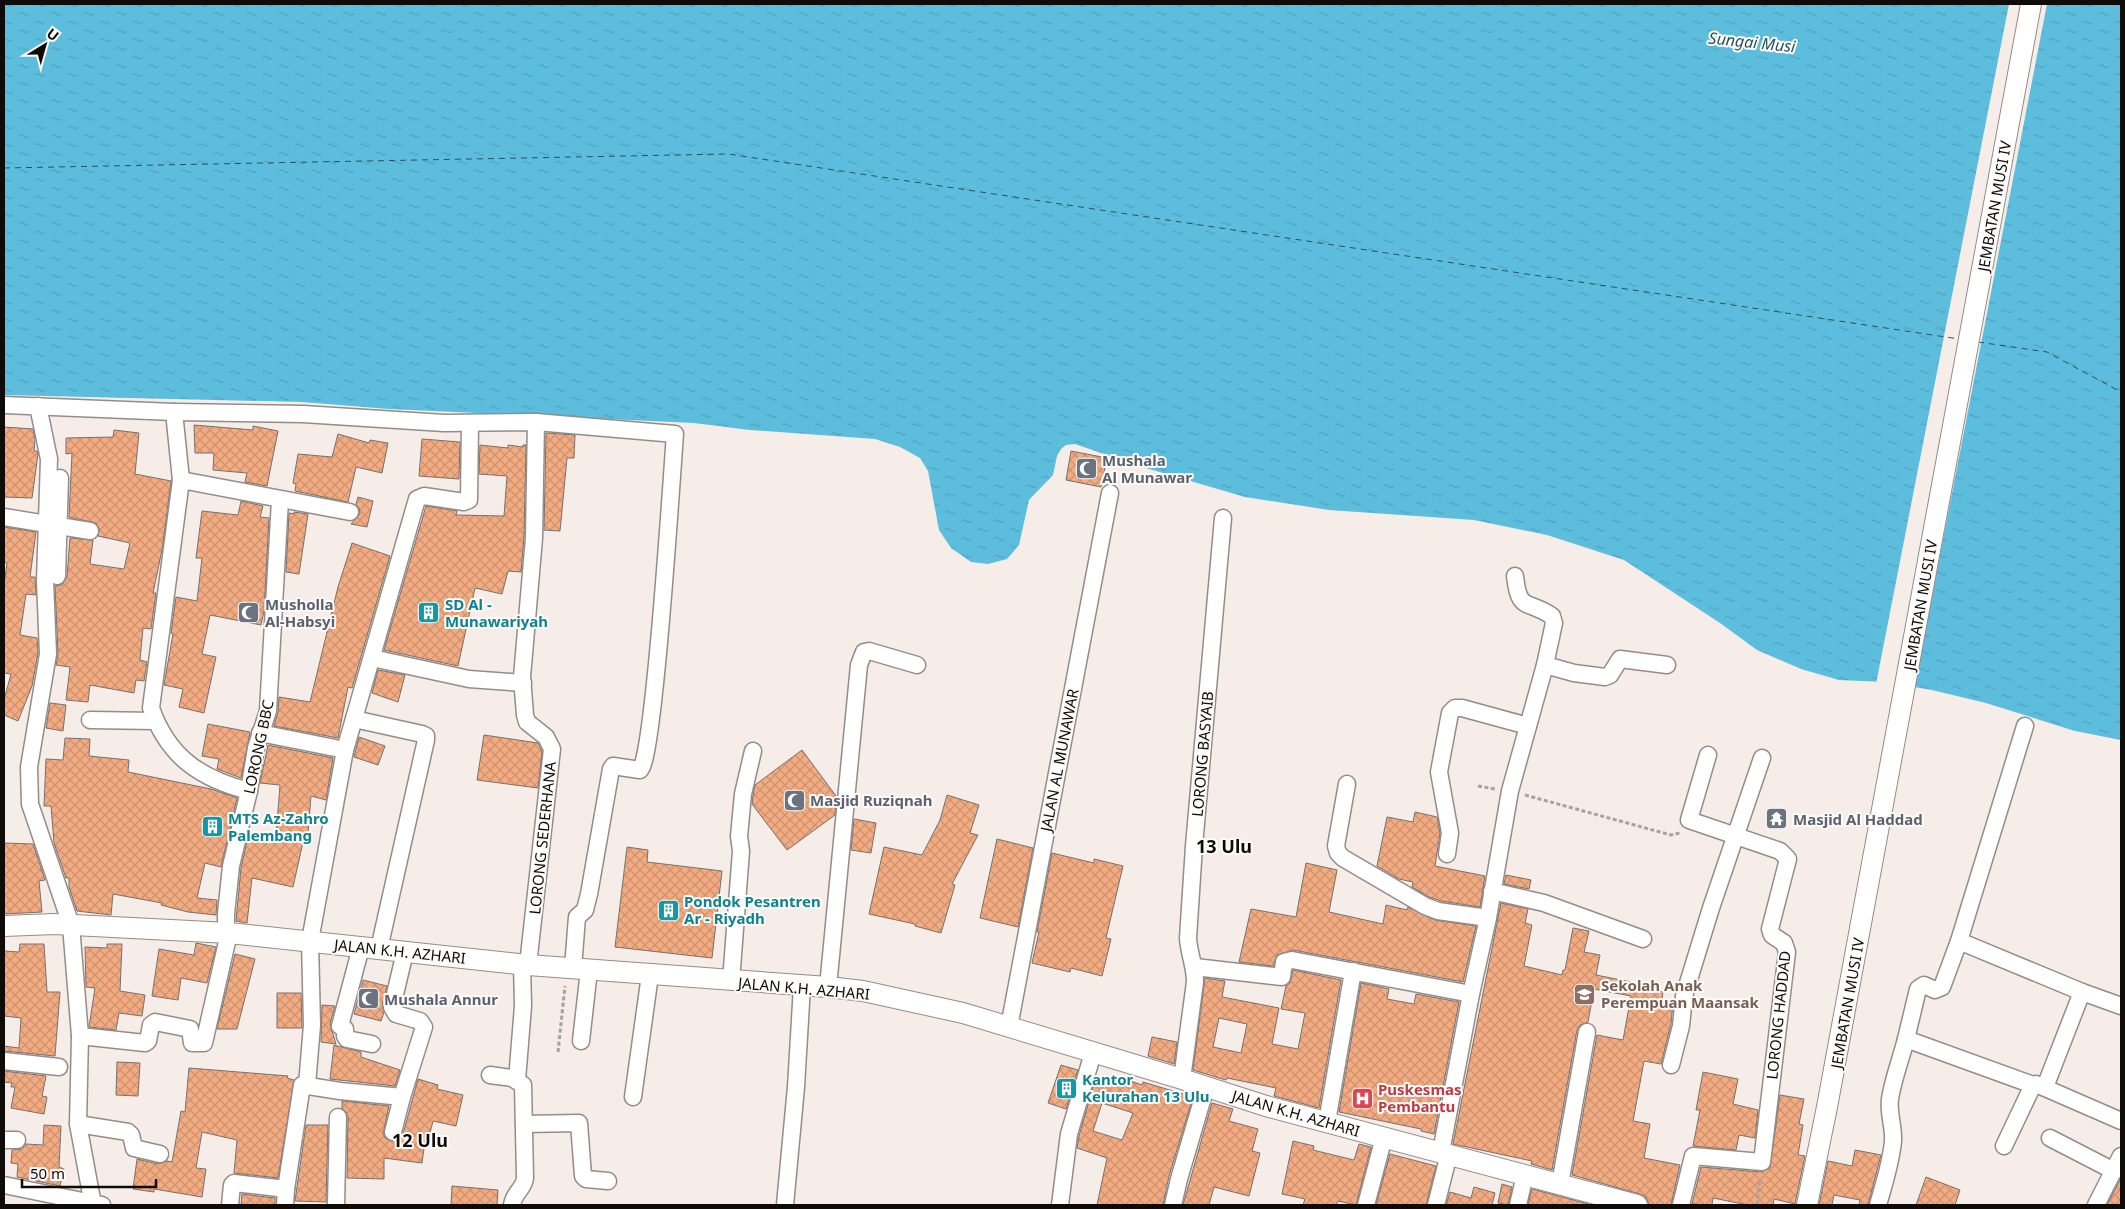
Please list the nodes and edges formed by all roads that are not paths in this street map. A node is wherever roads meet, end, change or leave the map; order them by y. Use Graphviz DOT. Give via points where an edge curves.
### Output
graph roads {
  1 [pos="2031,4"];
  2 [pos="4,405"];
  3 [pos="38,406"];
  4 [pos="174,412"];
  5 [pos="536,422"];
  6 [pos="470,423"];
  7 [pos="60,463"];
  8 [pos="181,480"];
  9 [pos="1110,493"];
  10 [pos="280,500"];
  11 [pos="350,512"];
  12 [pos="4,517"];
  13 [pos="1223,518"];
  14 [pos="53,525"];
  15 [pos="90,531"];
  16 [pos="57,576"];
  17 [pos="1515,576"];
  18 [pos="372,658"];
  19 [pos="916,665"];
  20 [pos="1545,665"];
  21 [pos="1667,665"];
  22 [pos="523,683"];
  23 [pos="354,719"];
  24 [pos="90,720"];
  25 [pos="155,721"];
  26 [pos="1528,726"];
  27 [pos="2024,726"];
  28 [pos="260,733"];
  29 [pos="345,750"];
  30 [pos="753,751"];
  31 [pos="1708,755"];
  32 [pos="1762,758"];
  33 [pos="1347,784"];
  34 [pos="249,791"];
  35 [pos="1737,836"];
  36 [pos="1447,854"];
  37 [pos="1492,891"];
  38 [pos="1488,918"];
  39 [pos="71,925"];
  40 [pos="4,926"];
  41 [pos="228,933"];
  42 [pos="1643,938"];
  43 [pos="1959,941"];
  44 [pos="318,942"];
  45 [pos="370,948"];
  46 [pos="405,952"];
  47 [pos="525,964"];
  48 [pos="1195,967"];
  49 [pos="577,969"];
  50 [pos="1353,971"];
  51 [pos="650,975"];
  52 [pos="731,981"];
  53 [pos="802,986"];
  54 [pos="828,987"];
  55 [pos="2082,992"];
  56 [pos="1470,994"];
  57 [pos="2121,1006"];
  58 [pos="1009,1027"];
  59 [pos="1587,1032"];
  60 [pos="80,1036"];
  61 [pos="1906,1039"];
  62 [pos="581,1041"];
  63 [pos="372,1044"];
  64 [pos="1093,1053"];
  65 [pos="4,1061"];
  66 [pos="1671,1065"];
  67 [pos="59,1067"];
  68 [pos="490,1075"];
  69 [pos="1182,1079"];
  70 [pos="517,1080"];
  71 [pos="307,1085"];
  72 [pos="2039,1086"];
  73 [pos="1206,1087"];
  74 [pos="402,1097"];
  75 [pos="633,1097"];
  76 [pos="338,1117"];
  77 [pos="2121,1121"];
  78 [pos="1327,1122"];
  79 [pos="78,1124"];
  80 [pos="524,1124"];
  81 [pos="394,1132"];
  82 [pos="1384,1137"];
  83 [pos="2050,1138"];
  84 [pos="2004,1146"];
  85 [pos="1445,1153"];
  86 [pos="160,1154"];
  87 [pos="2121,1156"];
  88 [pos="2114,1171"];
  89 [pos="1525,1176"];
  90 [pos="608,1181"];
  91 [pos="1560,1184"];
  92 [pos="4,1185"];
  93 [pos="285,1197"];
  94 [pos="96,1205"];
  95 [pos="230,1205"];
  96 [pos="336,1205"];
  97 [pos="512,1205"];
  98 [pos="785,1205"];
  99 [pos="1060,1205"];
  100 [pos="1173,1205"];
  101 [pos="1366,1205"];
  102 [pos="1436,1205"];
  103 [pos="1518,1205"];
  104 [pos="1637,1205"];
  105 [pos="1681,1205"];
  106 [pos="1807,1205"];
  107 [pos="1878,1205"];
  108 [pos="2096,1205"];
  1 -- 106 [label="street, JEMBATAN MUSI IV"];
  2 -- 3 [label="street"];
  3 -- 4 [label="street"];
  3 -- 14 [label="street" via="49,459"];
  4 -- 6 [label="street" via="303,414"];
  4 -- 8 [label="street"];
  5 -- 6 [label="street"];
  5 -- 22 [label="street, LORONG SEDERHANA" via="534,538"];
  5 -- 49 [label="street" via="675,434 664,592 645,763 640,770 613,766 611,769 589,894 585,910 578,917"];
  6 -- 18 [label="street" via="469,500 424,496 417,499"];
  7 -- 14 [label="street"];
  8 -- 10 [label="street"];
  8 -- 25 [label="street" via="151,708"];
  9 -- 58 [label="street, JALAN AL MUNAWAR"];
  10 -- 11 [label="street"];
  10 -- 28 [label="street, LORONG BBC" via="268,711"];
  12 -- 14 [label="street"];
  13 -- 48 [label="street, LORONG BASYAIB" via="1188,938 1188,953"];
  14 -- 15 [label="street"];
  14 -- 16 [label="street"];
  14 -- 39 [label="street" via="45,581 48,654 29,767 30,804"];
  17 -- 20 [label="street" via="1521,601 1552,616 1554,623"];
  18 -- 22 [label="street" via="469,679"];
  18 -- 23 [label="street"];
  19 -- 54 [label="street" via="869,651 864,652 859,665"];
  20 -- 21 [label="street" via="1574,673 1605,676 1610,675 1620,659"];
  20 -- 26 [label="street"];
  22 -- 47 [label="street, LORONG SEDERHANA" via="527,722 546,737 552,749"];
  23 -- 29 [label="street"];
  23 -- 45 [label="street" via="422,734 426,740"];
  24 -- 25 [label="street"];
  25 -- 34 [label="street" via="173,748 195,770 228,786"];
  26 -- 36 [label="street" via="1462,708 1452,710 1440,772 1450,832"];
  26 -- 37 [label="street" via="1510,791"];
  27 -- 43 [label="street"];
  28 -- 29 [label="street"];
  28 -- 34 [label="street, LORONG BBC"];
  29 -- 44 [label="street"];
  30 -- 52 [label="street" via="743,794"];
  31 -- 35 [label="street, LORONG HADDAD" via="1689,820"];
  32 -- 35 [label="street"];
  33 -- 38 [label="street" via="1336,846 1343,858 1425,906"];
  34 -- 41 [label="street, LORONG BBC" via="231,866 226,914"];
  35 -- 66 [label="street" via="1684,996 1681,1026"];
  35 -- 105 [label="street, LORONG HADDAD" via="1780,851 1788,858 1770,929 1772,935 1784,943 1787,952 1762,1162 1693,1156"];
  37 -- 38 [label="street"];
  37 -- 42 [label="street" via="1544,903"];
  38 -- 56 [label="street"];
  39 -- 40 [label="street, JALAN K.H. AZHARI"];
  39 -- 41 [label="street, JALAN K.H. AZHARI"];
  39 -- 60 [label="street"];
  41 -- 44 [label="street, JALAN K.H. AZHARI"];
  41 -- 60 [label="street, LORONG BBC" via="204,1043 192,1043 190,1029 155,1022 145,1043"];
  43 -- 55 [label="street"];
  43 -- 61 [label="street" via="1942,987 1918,989"];
  44 -- 45 [label="street, JALAN K.H. AZHARI"];
  44 -- 71 [label="street"];
  45 -- 46 [label="street, JALAN K.H. AZHARI"];
  45 -- 63 [label="street" via="340,1026 345,1029 347,1039"];
  46 -- 47 [label="street, JALAN K.H. AZHARI"];
  46 -- 74 [label="street" via="392,1007 396,1014 420,1021 424,1028"];
  47 -- 49 [label="street, JALAN K.H. AZHARI"];
  47 -- 70 [label="street, LORONG SEDERHANA"];
  48 -- 50 [label="street" via="1282,977 1284,962 1292,960"];
  48 -- 69 [label="street, LORONG BASYAIB"];
  49 -- 51 [label="street, JALAN K.H. AZHARI"];
  49 -- 62 [label="street"];
  50 -- 56 [label="street"];
  50 -- 78 [label="street"];
  51 -- 52 [label="street, JALAN K.H. AZHARI"];
  51 -- 75 [label="street"];
  52 -- 53 [label="street, JALAN K.H. AZHARI"];
  53 -- 54 [label="street, JALAN K.H. AZHARI"];
  53 -- 98 [label="street"];
  54 -- 58 [label="street, JALAN K.H. AZHARI" via="863,991"];
  55 -- 57 [label="street"];
  55 -- 72 [label="street"];
  56 -- 85 [label="street"];
  58 -- 64 [label="street, JALAN K.H. AZHARI"];
  59 -- 91 [label="street"];
  60 -- 79 [label="street"];
  61 -- 72 [label="street"];
  61 -- 107 [label="street" via="1890,1098 1893,1142"];
  64 -- 69 [label="street, JALAN K.H. AZHARI"];
  64 -- 99 [label="street" via="1069,1134"];
  65 -- 67 [label="street"];
  68 -- 70 [label="street"];
  69 -- 73 [label="street, JALAN K.H. AZHARI"];
  70 -- 80 [label="street" via="523,1085"];
  71 -- 74 [label="street"];
  71 -- 93 [label="street" via="301,1085"];
  72 -- 77 [label="street"];
  72 -- 84 [label="street"];
  73 -- 78 [label="street, JALAN K.H. AZHARI"];
  73 -- 100 [label="street"];
  74 -- 81 [label="street"];
  76 -- 96 [label="street"];
  78 -- 82 [label="street, JALAN K.H. AZHARI"];
  79 -- 86 [label="street" via="128,1132 134,1148"];
  79 -- 94 [label="street"];
  80 -- 90 [label="street" via="579,1123 583,1176 586,1180"];
  80 -- 97 [label="street" via="525,1184 516,1192"];
  82 -- 85 [label="street, JALAN K.H. AZHARI"];
  82 -- 101 [label="street"];
  83 -- 88 [label="street"];
  85 -- 89 [label="street, JALAN K.H. AZHARI"];
  85 -- 102 [label="street"];
  87 -- 88 [label="street"];
  88 -- 108 [label="street"];
  89 -- 91 [label="street, JALAN K.H. AZHARI"];
  89 -- 103 [label="street"];
  91 -- 104 [label="street, JALAN K.H. AZHARI"];
  92 -- 94 [label="street"];
  93 -- 95 [label="street" via="234,1183"];
}
